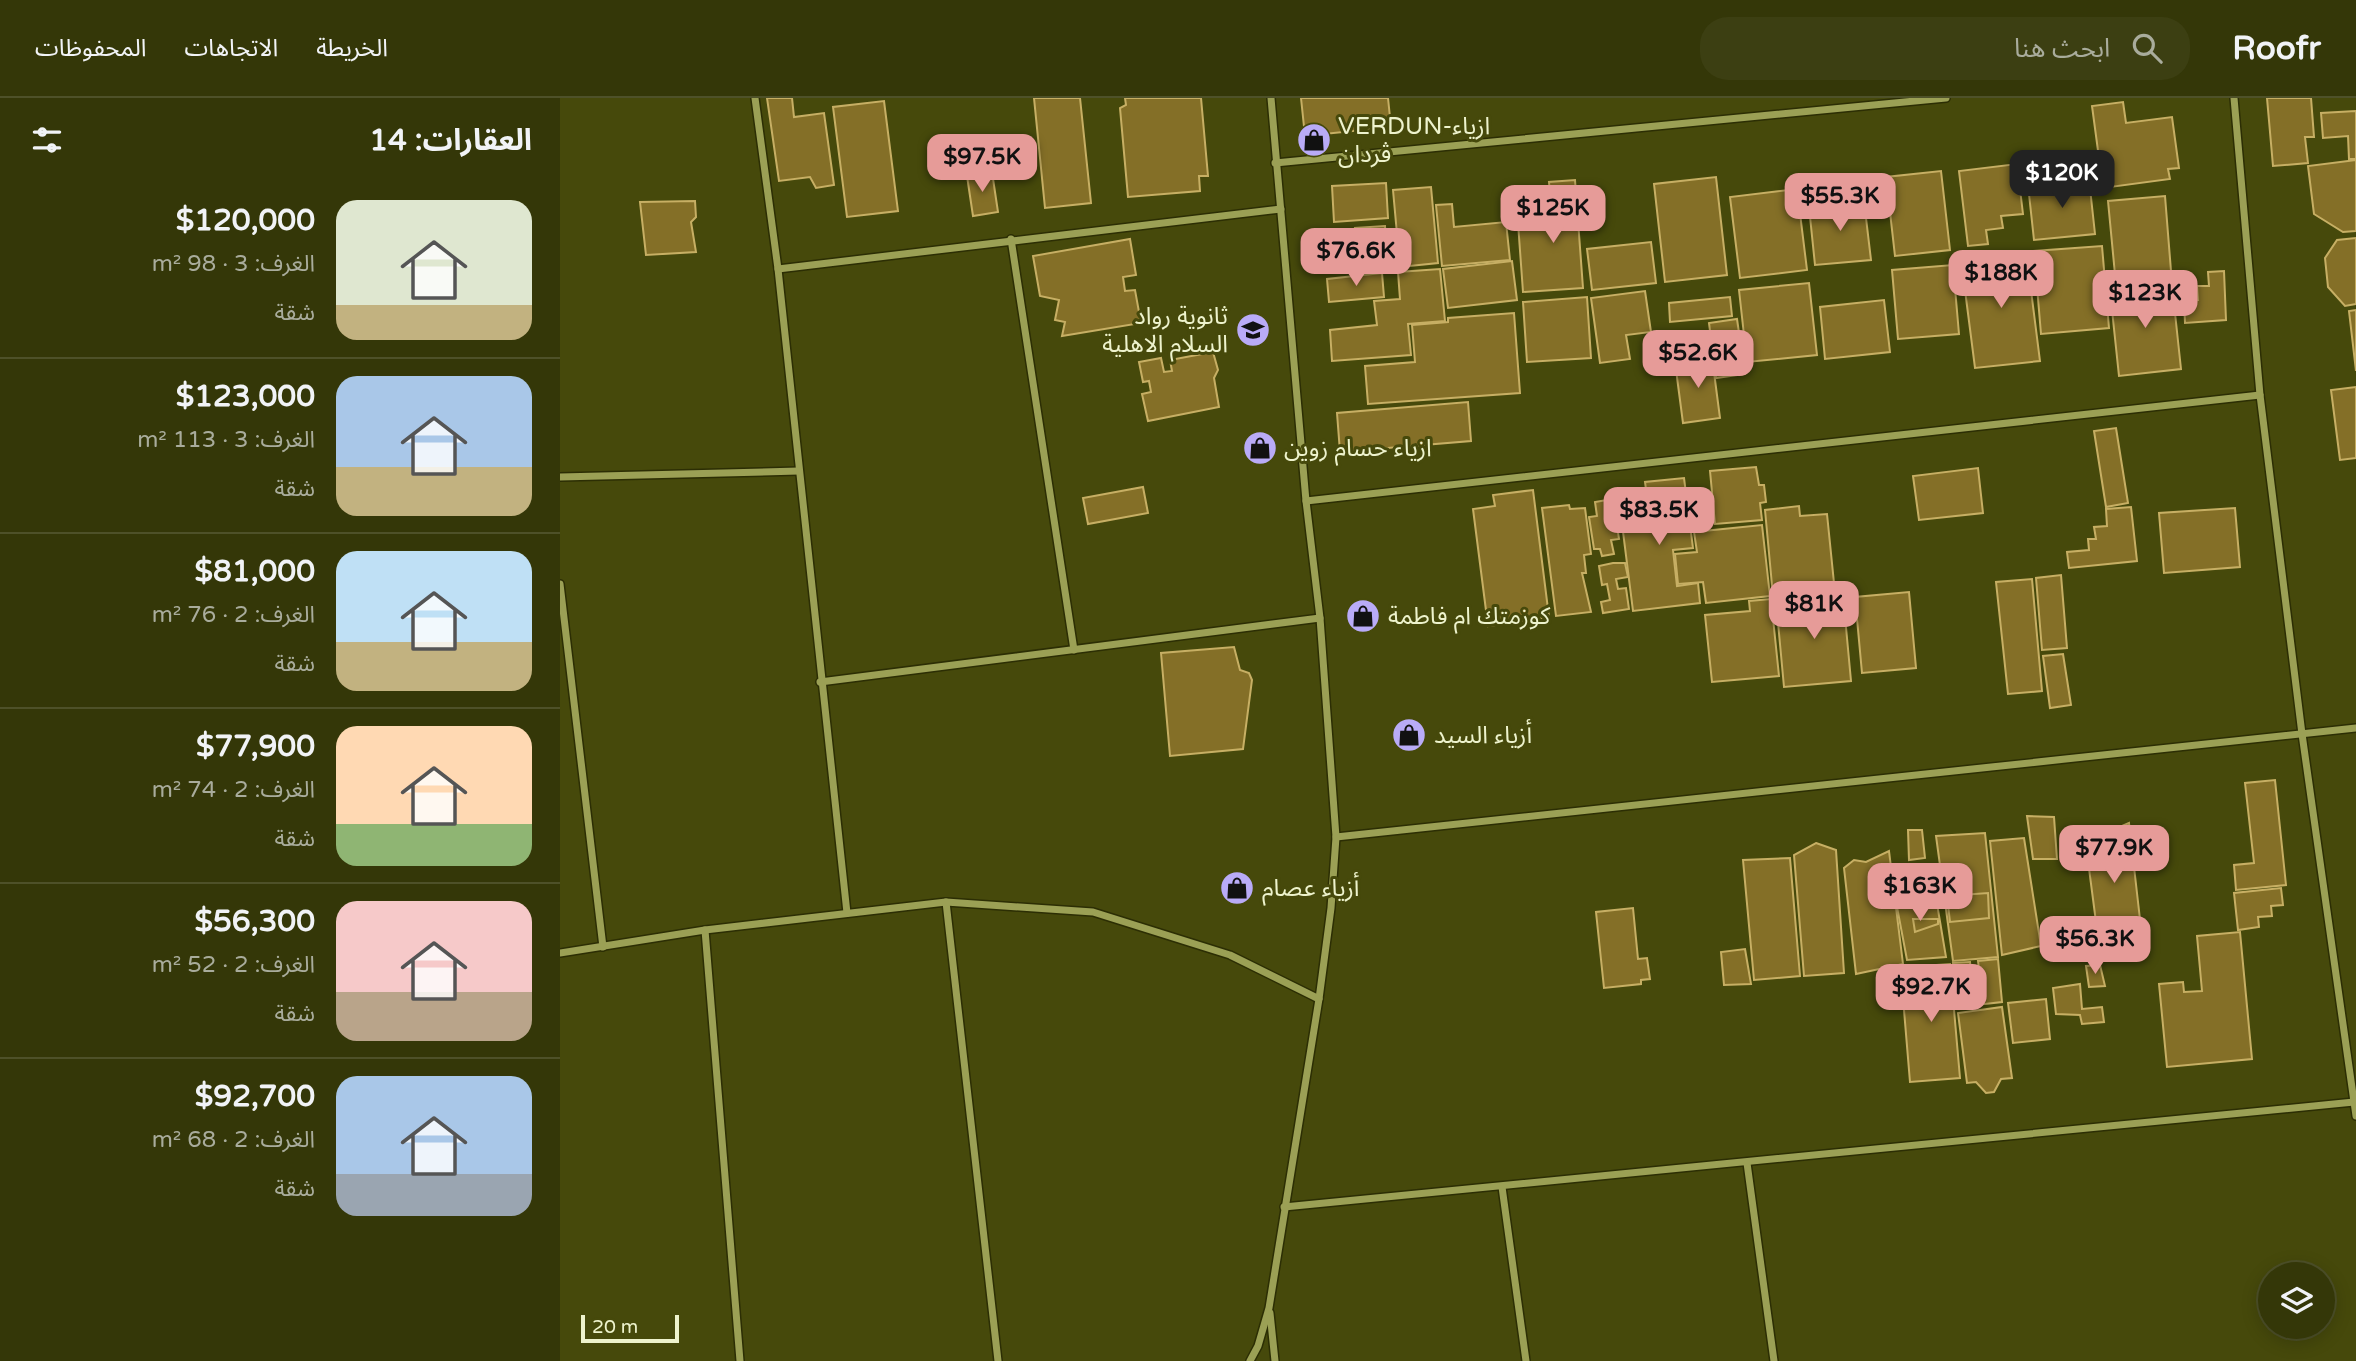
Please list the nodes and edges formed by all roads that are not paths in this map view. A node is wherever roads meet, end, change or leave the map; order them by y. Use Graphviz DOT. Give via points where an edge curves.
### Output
graph roads {
  1 [pos="755,98"];
  2 [pos="1271,98"];
  3 [pos="1946,98"];
  4 [pos="2234,98"];
  5 [pos="1275,163"];
  6 [pos="1281,209"];
  7 [pos="1011,239"];
  8 [pos="779,269"];
  9 [pos="2260,395"];
  10 [pos="799,471"];
  11 [pos="560,477"];
  12 [pos="1306,501"];
  13 [pos="560,584"];
  14 [pos="1320,618"];
  15 [pos="1074,650"];
  16 [pos="820,682"];
  17 [pos="2356,728"];
  18 [pos="2302,734"];
  19 [pos="1336,838"];
  20 [pos="946,902"];
  21 [pos="847,913"];
  22 [pos="705,929"];
  23 [pos="603,947"];
  24 [pos="560,953"];
  25 [pos="1319,999"];
  26 [pos="2354,1102"];
  27 [pos="2356,1116"];
  28 [pos="1747,1163"];
  29 [pos="1502,1187"];
  30 [pos="1284,1207"];
  31 [pos="1269,1308"];
  32 [pos="740,1361"];
  33 [pos="998,1361"];
  34 [pos="1250,1361"];
  35 [pos="1275,1361"];
  36 [pos="1525,1361"];
  37 [pos="1774,1361"];
  1 -- 8 [label="street"];
  2 -- 5 [label="street"];
  3 -- 5 [label="street"];
  4 -- 9 [label="street"];
  5 -- 6 [label="street"];
  6 -- 7 [label="street"];
  6 -- 12 [label="street"];
  7 -- 8 [label="street"];
  7 -- 15 [label="street"];
  8 -- 10 [label="street"];
  9 -- 12 [label="street"];
  9 -- 18 [label="street"];
  10 -- 11 [label="street"];
  10 -- 16 [label="street"];
  12 -- 14 [label="street"];
  13 -- 23 [label="street"];
  14 -- 15 [label="street"];
  14 -- 19 [label="street"];
  15 -- 16 [label="street"];
  16 -- 21 [label="street"];
  17 -- 18 [label="street"];
  18 -- 19 [label="street"];
  18 -- 26 [label="street"];
  19 -- 25 [label="street"];
  20 -- 21 [label="street"];
  20 -- 25 [label="street" via="1093,912 1230,955"];
  20 -- 33 [label="street"];
  21 -- 22 [label="street"];
  22 -- 23 [label="street"];
  22 -- 32 [label="street"];
  23 -- 24 [label="street"];
  25 -- 30 [label="street"];
  26 -- 27 [label="street"];
  26 -- 28 [label="street"];
  28 -- 29 [label="street"];
  28 -- 37 [label="street"];
  29 -- 30 [label="street"];
  29 -- 36 [label="street"];
  30 -- 31 [label="street"];
  31 -- 34 [label="street"];
  31 -- 35 [label="street"];
}
